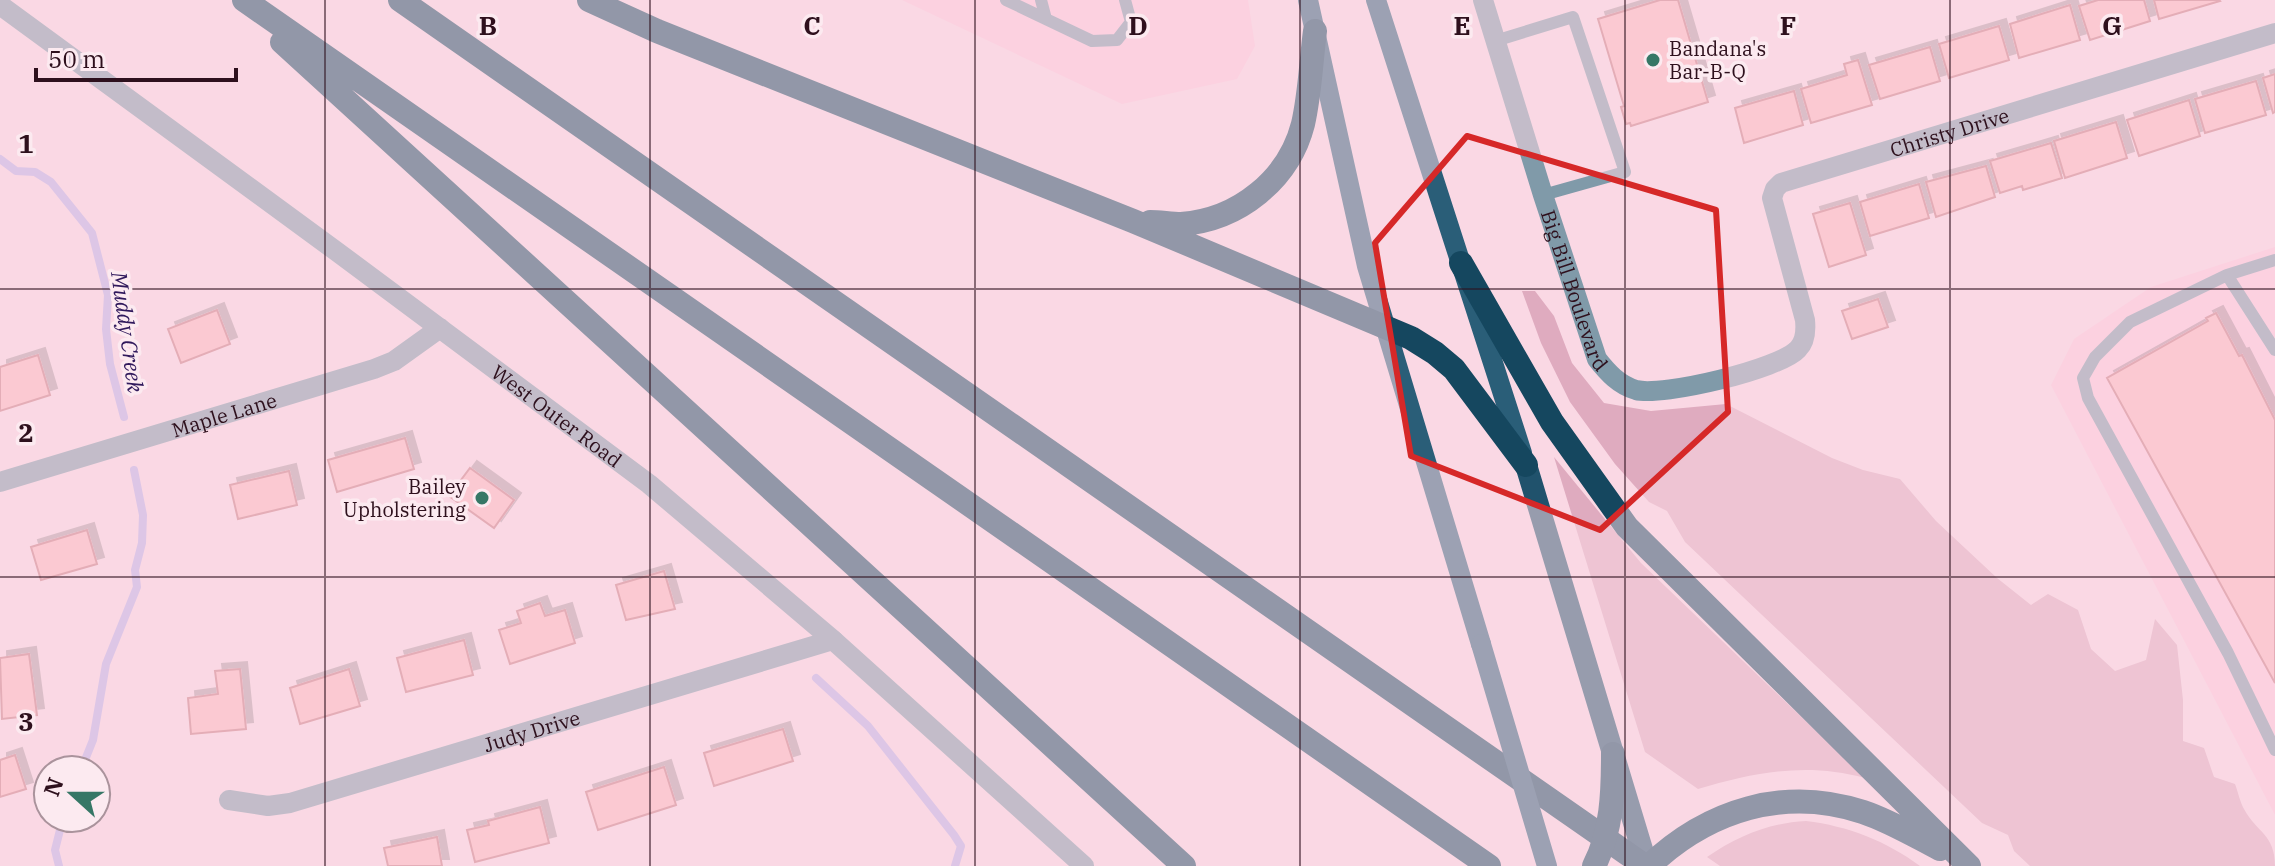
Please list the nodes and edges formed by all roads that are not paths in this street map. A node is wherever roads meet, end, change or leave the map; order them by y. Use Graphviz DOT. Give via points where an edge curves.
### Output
graph roads {
  1 [pos="235,0"];
  2 [pos="244,0"];
  3 [pos="400,0"];
  4 [pos="589,0"];
  5 [pos="1006,0"];
  6 [pos="1041,0"];
  7 [pos="1125,0"];
  8 [pos="1308,0"];
  9 [pos="1376,0"];
  10 [pos="1483,0"];
  11 [pos="0,5"];
  12 [pos="1046,19"];
  13 [pos="1315,31"];
  14 [pos="2275,33"];
  15 [pos="1495,41"];
  16 [pos="1543,195"];
  17 [pos="1133,221"];
  18 [pos="2275,260"];
  19 [pos="1461,263"];
  20 [pos="2227,275"];
  21 [pos="1384,326"];
  22 [pos="440,328"];
  23 [pos="1803,340"];
  24 [pos="2275,350"];
  25 [pos="1526,465"];
  26 [pos="0,482"];
  27 [pos="833,640"];
  28 [pos="1610,744"];
  29 [pos="2275,750"];
  30 [pos="229,800"];
  31 [pos="1968,865"];
  32 [pos="1084,866"];
  33 [pos="1184,866"];
  34 [pos="1489,866"];
  35 [pos="1547,866"];
  36 [pos="1594,866"];
  37 [pos="1647,866"];
  1 -- 33 [label="highway"];
  2 -- 34 [label="highway"];
  3 -- 37 [label="highway"];
  4 -- 17 [label="highway"];
  5 -- 12 [label="lane"];
  6 -- 12 [label="lane"];
  7 -- 12 [label="lane" via="1131,22 1117,40 1092,41"];
  8 -- 13 [label="main road"];
  9 -- 19 [label="main road"];
  10 -- 15 [label="street, Big Bill Boulevard"];
  11 -- 22 [label="street, West Outer Road"];
  13 -- 17 [label="highway" via="1303,125 1285,166 1256,198 1183,224"];
  13 -- 21 [label="main road"];
  14 -- 23 [label="street, Christy Drive" via="1781,183 1772,198 1805,320"];
  15 -- 16 [label="street, Big Bill Boulevard"];
  15 -- 16 [label="lane" via="1573,17 1625,172"];
  16 -- 23 [label="street, Big Bill Boulevard" via="1597,359 1621,383 1651,392 1706,383 1788,356"];
  17 -- 21 [label="highway"];
  18 -- 20 [label="lane"];
  19 -- 25 [label="main road"];
  19 -- 31 [label="highway" via="1552,422 1627,527"];
  20 -- 24 [label="lane"];
  20 -- 29 [label="lane" via="2130,322 2095,357 2083,378 2088,398 2228,653"];
  21 -- 25 [label="highway" via="1423,345 1454,369"];
  21 -- 35 [label="main road, bridge"];
  22 -- 26 [label="street, Maple Lane" via="374,369"];
  22 -- 27 [label="street, West Outer Road" via="649,484"];
  25 -- 28 [label="highway"];
  27 -- 30 [label="street, Judy Drive" via="290,803 268,806"];
  27 -- 32 [label="street, West Outer Road"];
  28 -- 36 [label="highway, bridge" via="1612,808"];
  28 -- 37 [label="highway"];
  31 -- 37 [label="highway" via="1863,812 1824,802 1789,801 1723,815"];
}
